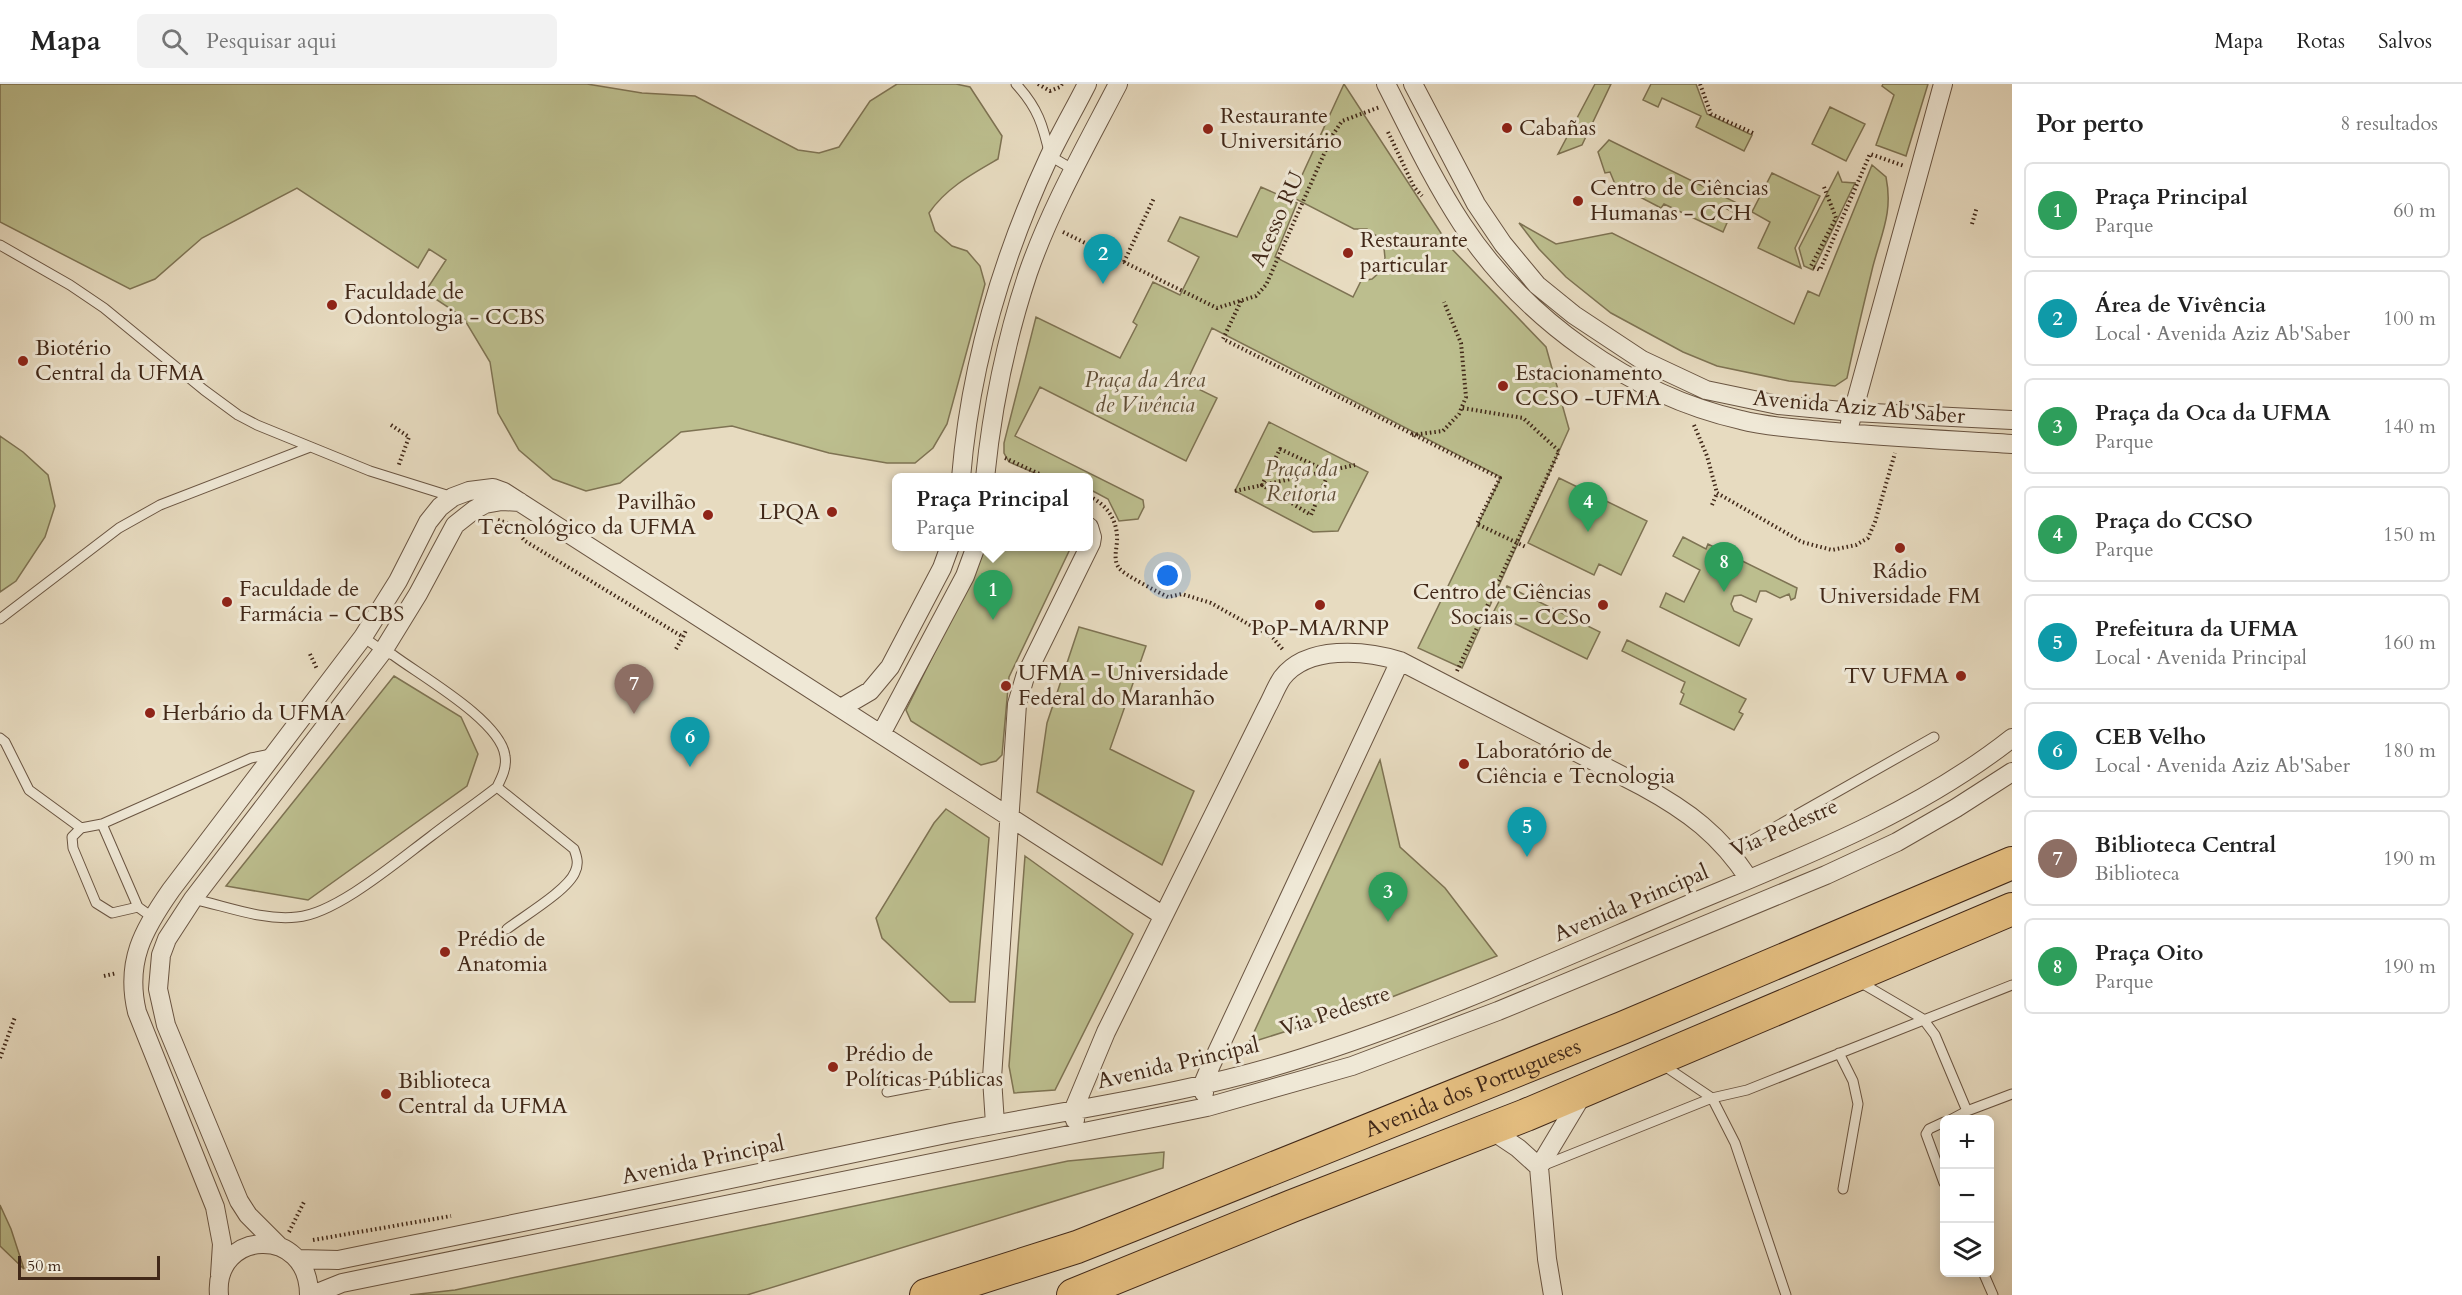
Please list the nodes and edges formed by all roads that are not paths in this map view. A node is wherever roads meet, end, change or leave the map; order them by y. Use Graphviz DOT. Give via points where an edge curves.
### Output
graph roads {
  1 [pos="1016,84"];
  2 [pos="1087,84"];
  3 [pos="1118,84"];
  4 [pos="1386,84"];
  5 [pos="1413,84"];
  6 [pos="1943,84"];
  7 [pos="1050,156"];
  8 [pos="1074,170"];
  9 [pos="0,245"];
  10 [pos="1853,412"];
  11 [pos="2012,420"];
  12 [pos="1847,433"];
  13 [pos="2012,444"];
  14 [pos="310,447"];
  15 [pos="961,473"];
  16 [pos="990,473"];
  17 [pos="453,497"];
  18 [pos="522,502"];
  19 [pos="948,551"];
  20 [pos="974,551"];
  21 [pos="1087,551"];
  22 [pos="0,619"];
  23 [pos="363,637"];
  24 [pos="383,651"];
  25 [pos="1400,661"];
  26 [pos="841,708"];
  27 [pos="881,734"];
  28 [pos="1934,737"];
  29 [pos="0,738"];
  30 [pos="2012,738"];
  31 [pos="276,753"];
  32 [pos="2012,772"];
  33 [pos="496,787"];
  34 [pos="1011,817"];
  35 [pos="102,824"];
  36 [pos="81,828"];
  37 [pos="1731,852"];
  38 [pos="2012,863"];
  39 [pos="1749,879"];
  40 [pos="193,899"];
  41 [pos="2012,909"];
  42 [pos="145,912"];
  43 [pos="1162,915"];
  44 [pos="507,929"];
  45 [pos="1545,966"];
  46 [pos="1851,977"];
  47 [pos="1555,985"];
  48 [pos="2012,985"];
  49 [pos="1923,1018"];
  50 [pos="1622,1028"];
  51 [pos="1839,1053"];
  52 [pos="1656,1060"];
  53 [pos="992,1078"];
  54 [pos="1203,1084"];
  55 [pos="1584,1091"];
  56 [pos="887,1092"];
  57 [pos="2012,1094"];
  58 [pos="1712,1098"];
  59 [pos="1207,1107"];
  60 [pos="1073,1111"];
  61 [pos="1967,1111"];
  62 [pos="1526,1115"];
  63 [pos="1958,1115"];
  64 [pos="995,1124"];
  65 [pos="1940,1124"];
  66 [pos="1491,1130"];
  67 [pos="1076,1134"];
  68 [pos="1539,1167"];
  69 [pos="1940,1173"];
  70 [pos="1843,1189"];
  71 [pos="283,1240"];
  72 [pos="298,1259"];
  73 [pos="220,1275"];
  74 [pos="1985,1277"];
  75 [pos="219,1295"];
  76 [pos="310,1295"];
  77 [pos="926,1295"];
  78 [pos="1073,1295"];
  79 [pos="1553,1295"];
  80 [pos="1786,1295"];
  81 [pos="1993,1295"];
  1 -- 7 [label="lane" via="1036,108"];
  2 -- 7 [label="street"];
  3 -- 8 [label="street"];
  4 -- 12 [label="street, Avenida Aziz Ab'Saber" via="1445,197 1475,243 1506,280 1560,330 1626,374 1710,412 1742,421"];
  5 -- 10 [label="street, Avenida Aziz Ab'Saber" via="1476,204 1503,244 1537,285 1574,315 1642,360 1706,390 1778,405"];
  6 -- 10 [label="street"];
  7 -- 8 [label="lane"];
  7 -- 15 [label="street" via="1013,244 976,371"];
  8 -- 16 [label="street" via="1028,273 996,400"];
  9 -- 14 [label="lane" via="104,308 238,415"];
  10 -- 11 [label="street, Avenida Aziz Ab'Saber"];
  10 -- 12 [label="street"];
  12 -- 13 [label="street, Avenida Aziz Ab'Saber"];
  14 -- 17 [label="lane"];
  14 -- 22 [label="lane" via="160,505 119,528"];
  17 -- 18 [label="street" via="493,488"];
  17 -- 23 [label="street" via="428,522"];
  18 -- 24 [label="street" via="485,504 455,525"];
  18 -- 26 [label="street"];
  19 -- 26 [label="street" via="890,667 870,691"];
  20 -- 27 [label="street" via="965,576"];
  21 -- 34 [label="street" via="1020,690"];
  23 -- 24 [label="lane"];
  23 -- 31 [label="street"];
  24 -- 33 [label="lane" via="493,729 506,757"];
  24 -- 40 [label="street"];
  25 -- 37 [label="street" via="1659,795 1701,823"];
  25 -- 43 [label="street" via="1371,654 1320,657 1299,663 1282,678"];
  25 -- 54 [label="street"];
  26 -- 27 [label="street"];
  27 -- 34 [label="street"];
  28 -- 37 [label="lane"];
  29 -- 36 [label="lane" via="29,790"];
  30 -- 39 [label="street, Avenida Principal" via="1941,787 1867,827"];
  31 -- 35 [label="lane" via="251,758"];
  31 -- 42 [label="street"];
  32 -- 47 [label="street, Avenida Principal" via="1897,842"];
  33 -- 40 [label="lane" via="394,864 337,903 315,913 297,918 277,917"];
  33 -- 44 [label="lane" via="574,849 578,861 568,884"];
  34 -- 43 [label="street"];
  34 -- 53 [label="street"];
  35 -- 36 [label="lane"];
  35 -- 42 [label="lane"];
  36 -- 42 [label="lane" via="72,837 73,848 96,903 112,913"];
  37 -- 39 [label="street"];
  38 -- 50 [label="highway, Avenida dos Portugueses"];
  39 -- 45 [label="street, Avenida Principal"];
  40 -- 71 [label="street" via="161,955 161,1008 239,1202 248,1215"];
  41 -- 46 [label="highway, Avenida dos Portugueses"];
  42 -- 73 [label="street" via="134,962 133,996 141,1027 215,1207 222,1244"];
  43 -- 60 [label="street"];
  45 -- 47 [label="street"];
  45 -- 54 [label="street, Avenida Principal" via="1431,1013 1320,1052"];
  46 -- 49 [label="lane"];
  46 -- 52 [label="highway, Avenida dos Portugueses"];
  47 -- 59 [label="street, Avenida Principal" via="1498,1011 1352,1066"];
  48 -- 49 [label="lane"];
  49 -- 51 [label="lane"];
  49 -- 61 [label="lane" via="1935,1035"];
  50 -- 62 [label="highway" via="1632,1044 1623,1061 1611,1070 1549,1096"];
  50 -- 77 [label="highway, Avenida dos Portugueses" via="1088,1243"];
  51 -- 58 [label="lane" via="1747,1090"];
  51 -- 70 [label="lane" via="1853,1081 1857,1104"];
  52 -- 55 [label="highway, Avenida dos Portugueses"];
  52 -- 58 [label="lane"];
  53 -- 56 [label="lane" via="954,1079"];
  53 -- 64 [label="street"];
  54 -- 59 [label="street"];
  54 -- 60 [label="street, Avenida Principal"];
  55 -- 62 [label="highway, Avenida dos Portugueses"];
  55 -- 68 [label="street"];
  57 -- 61 [label="lane"];
  58 -- 68 [label="lane"];
  58 -- 80 [label="lane" via="1735,1143"];
  59 -- 67 [label="street, Avenida Principal"];
  60 -- 64 [label="street, Avenida Principal"];
  60 -- 67 [label="street"];
  61 -- 63 [label="lane"];
  62 -- 66 [label="highway, Avenida dos Portugueses"];
  64 -- 72 [label="street, Avenida Principal" via="338,1260"];
  65 -- 69 [label="lane" via="1926,1134"];
  66 -- 68 [label="street"];
  66 -- 78 [label="highway, Avenida dos Portugueses"];
  67 -- 76 [label="street, Avenida Principal" via="342,1283"];
  68 -- 79 [label="street"];
  71 -- 72 [label="street"];
  71 -- 73 [label="street" via="237,1251"];
  72 -- 76 [label="street" via="306,1270"];
  73 -- 75 [label="street"];
  74 -- 81 [label="lane"];
}
